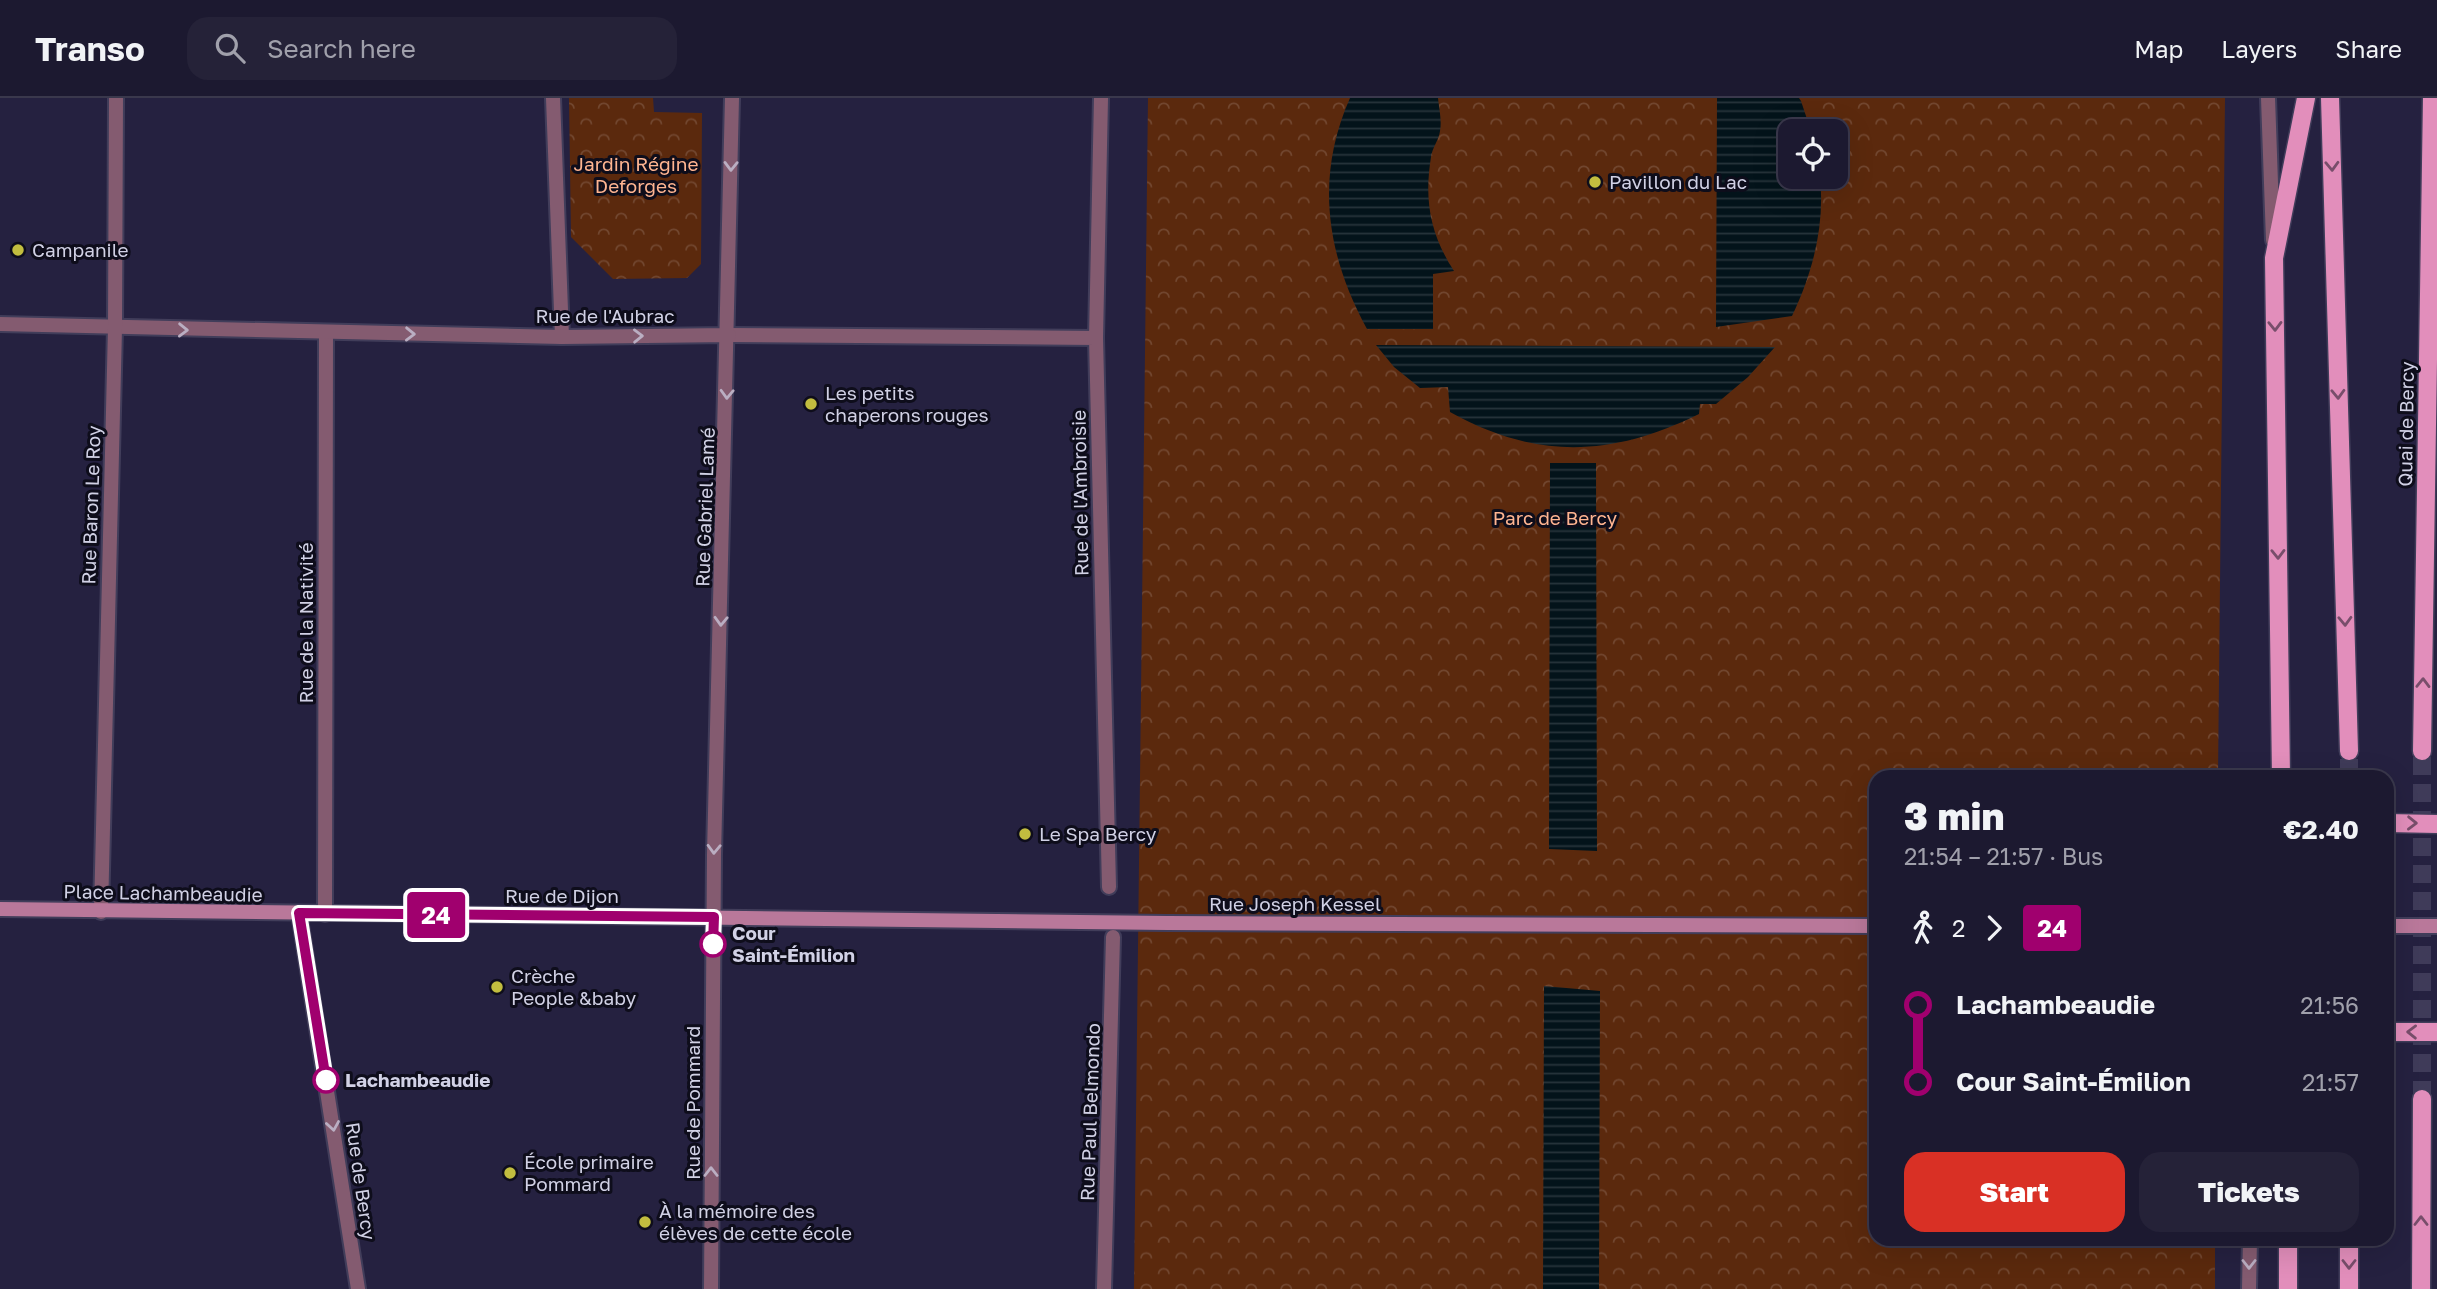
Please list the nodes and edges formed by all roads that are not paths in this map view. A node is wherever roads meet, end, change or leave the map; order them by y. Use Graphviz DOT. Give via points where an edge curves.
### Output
graph roads {
  1 [pos="116,98"];
  2 [pos="553,98"];
  3 [pos="732,98"];
  4 [pos="1101,98"];
  5 [pos="2268,98"];
  6 [pos="2306,98"];
  7 [pos="2330,98"];
  8 [pos="2432,98"];
  9 [pos="2274,258"];
  10 [pos="0,324"];
  11 [pos="115,328"];
  12 [pos="326,333"];
  13 [pos="729,335"];
  14 [pos="562,337"];
  15 [pos="1096,338"];
  16 [pos="2349,751"];
  17 [pos="2422,751"];
  18 [pos="2281,770"];
  19 [pos="2394,823"];
  20 [pos="2437,824"];
  21 [pos="1109,887"];
  22 [pos="0,909"];
  23 [pos="101,912"];
  24 [pos="299,913"];
  25 [pos="325,914"];
  26 [pos="714,917"];
  27 [pos="1869,926"];
  28 [pos="2394,926"];
  29 [pos="2437,926"];
  30 [pos="1113,937"];
  31 [pos="2394,1032"];
  32 [pos="2437,1032"];
  33 [pos="2422,1099"];
  34 [pos="2250,1246"];
  35 [pos="2288,1246"];
  36 [pos="2349,1246"];
  37 [pos="358,1289"];
  38 [pos="711,1289"];
  39 [pos="1104,1289"];
  40 [pos="2249,1289"];
  41 [pos="2288,1289"];
  42 [pos="2349,1289"];
  43 [pos="2421,1289"];
  1 -- 11 [label="street, Rue Baron Le Roy"];
  2 -- 14 [label="street"];
  3 -- 13 [label="street, Rue Gabriel Lamé, one-way"];
  4 -- 15 [label="street, Rue de l'Ambroisie"];
  5 -- 9 [label="street"];
  6 -- 9 [label="main road"];
  7 -- 16 [label="main road, one-way"];
  17 -- 8 [label="main road, Quai de Bercy, one-way"];
  9 -- 18 [label="main road, one-way"];
  10 -- 11 [label="street, Rue de l'Aubrac"];
  11 -- 12 [label="street, Rue de l'Aubrac, one-way"];
  11 -- 23 [label="street, Rue Baron Le Roy"];
  12 -- 14 [label="street, Rue de l'Aubrac, one-way"];
  12 -- 25 [label="street, Rue de la Nativité"];
  14 -- 13 [label="street, Rue de l'Aubrac, one-way"];
  13 -- 15 [label="street, Rue de l'Aubrac"];
  13 -- 26 [label="street, Rue Gabriel Lamé, one-way"];
  15 -- 21 [label="street, Rue de l'Ambroisie"];
  19 -- 20 [label="main road, one-way"];
  22 -- 23 [label="main road, Place Lachambeaudie"];
  23 -- 24 [label="main road, Place Lachambeaudie"];
  24 -- 25 [label="main road, Place Lachambeaudie"];
  24 -- 37 [label="street, Rue de Bercy, one-way"];
  25 -- 26 [label="main road, Rue de Dijon"];
  26 -- 27 [label="main road, Rue Joseph Kessel"];
  38 -- 26 [label="street, Rue de Pommard, one-way"];
  28 -- 29 [label="main road"];
  30 -- 39 [label="street, Rue Paul Belmondo"];
  32 -- 31 [label="main road, one-way"];
  43 -- 33 [label="main road, one-way"];
  34 -- 40 [label="street, one-way"];
  35 -- 41 [label="main road"];
  36 -- 42 [label="main road, one-way"];
}
